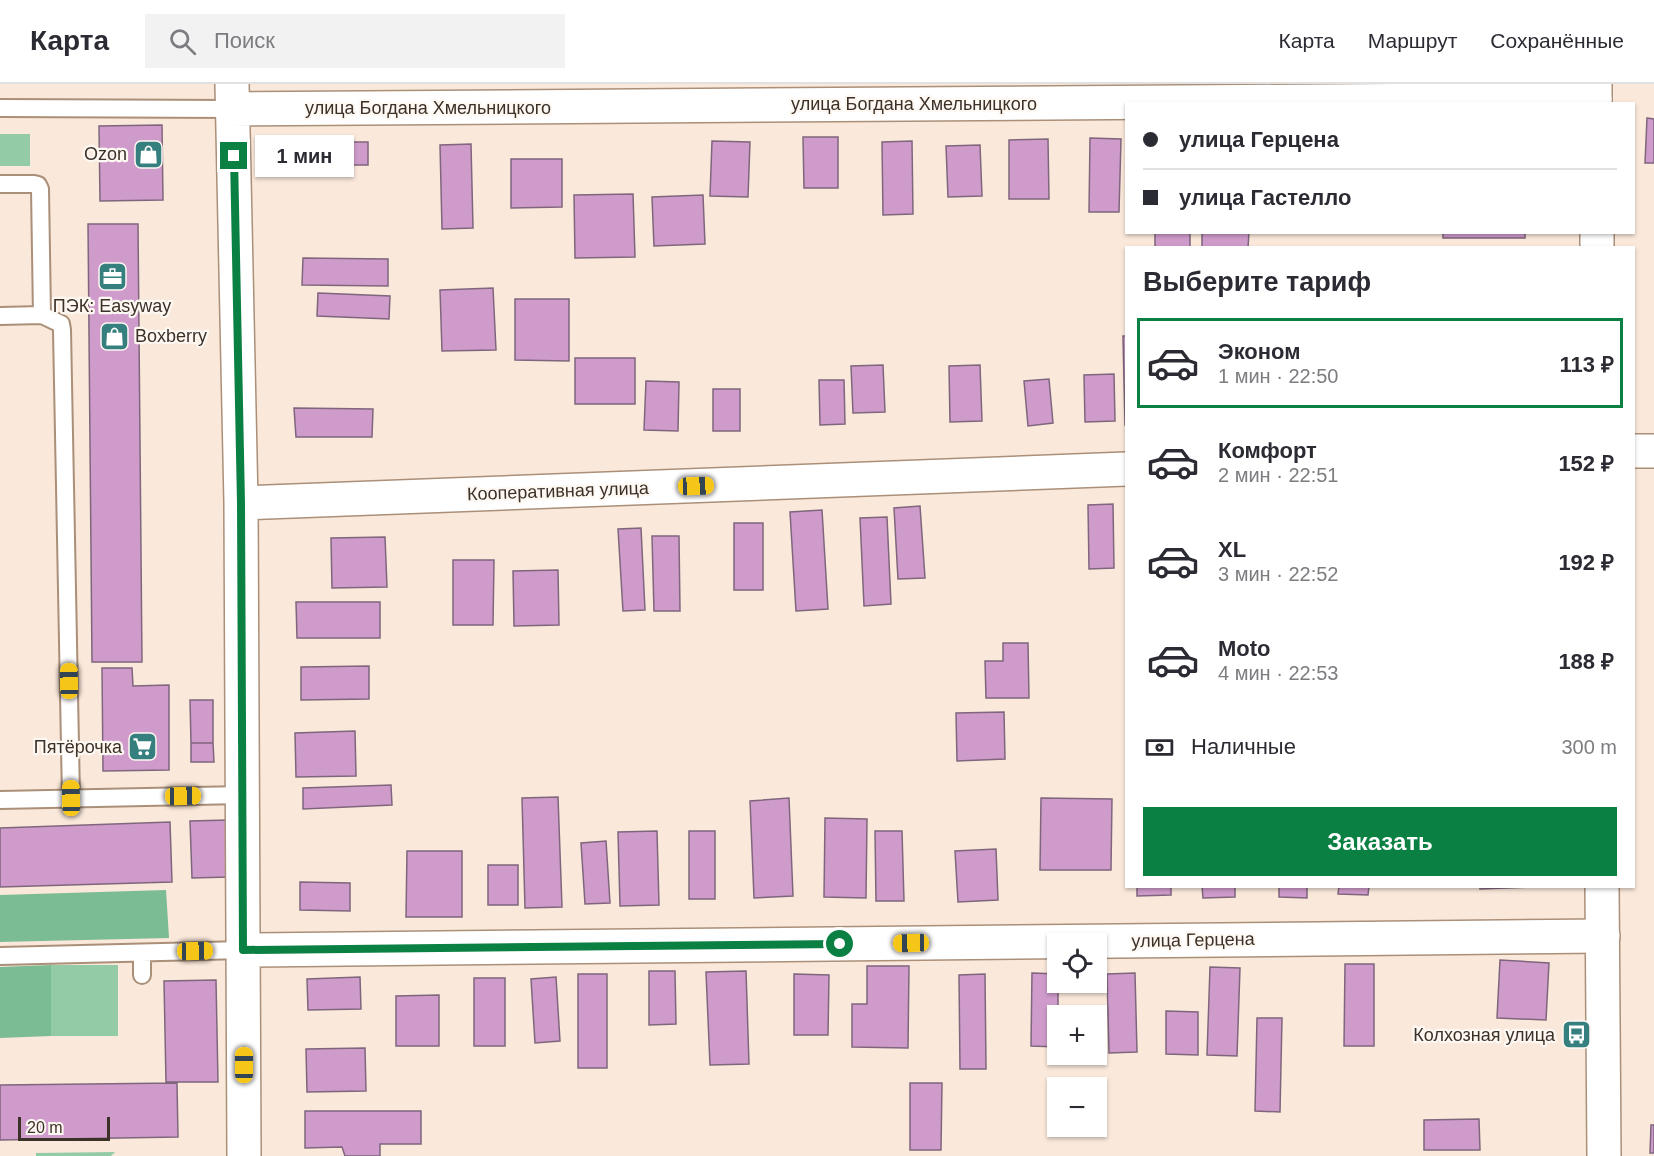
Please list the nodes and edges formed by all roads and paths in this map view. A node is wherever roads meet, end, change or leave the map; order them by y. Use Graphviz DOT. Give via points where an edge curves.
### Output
graph roads {
  1 [pos="1595,96"];
  2 [pos="232,97"];
  3 [pos="0,108"];
  4 [pos="0,184"];
  5 [pos="42,315"];
  6 [pos="0,316"];
  7 [pos="1635,451"];
  8 [pos="1654,451"];
  9 [pos="1125,469"];
  10 [pos="241,503"];
  11 [pos="243,795"];
  12 [pos="71,798"];
  13 [pos="0,800"];
  14 [pos="1602,888"];
  15 [pos="1603,936"];
  16 [pos="243,950"];
  17 [pos="142,953"];
  18 [pos="0,956"];
  19 [pos="142,975"];
  20 [pos="244,1156"];
  21 [pos="1604,1156"];
  1 -- 2 [label="street, улица Богдана Хмельницкого"];
  2 -- 3 [label="lane"];
  2 -- 10 [label="street"];
  4 -- 5 [label="lane" via="34,184 40,189"];
  5 -- 6 [label="lane"];
  5 -- 12 [label="lane" via="61,324 62,330"];
  7 -- 8 [label="street"];
  9 -- 10 [label="street, Кооперативная улица"];
  10 -- 11 [label="street"];
  11 -- 12 [label="lane"];
  11 -- 16 [label="street"];
  12 -- 13 [label="lane"];
  14 -- 15 [label="street"];
  15 -- 16 [label="street, улица Герцена"];
  15 -- 21 [label="street"];
  16 -- 17 [label="lane"];
  16 -- 20 [label="street"];
  17 -- 18 [label="lane"];
  17 -- 19 [label="lane"];
}
